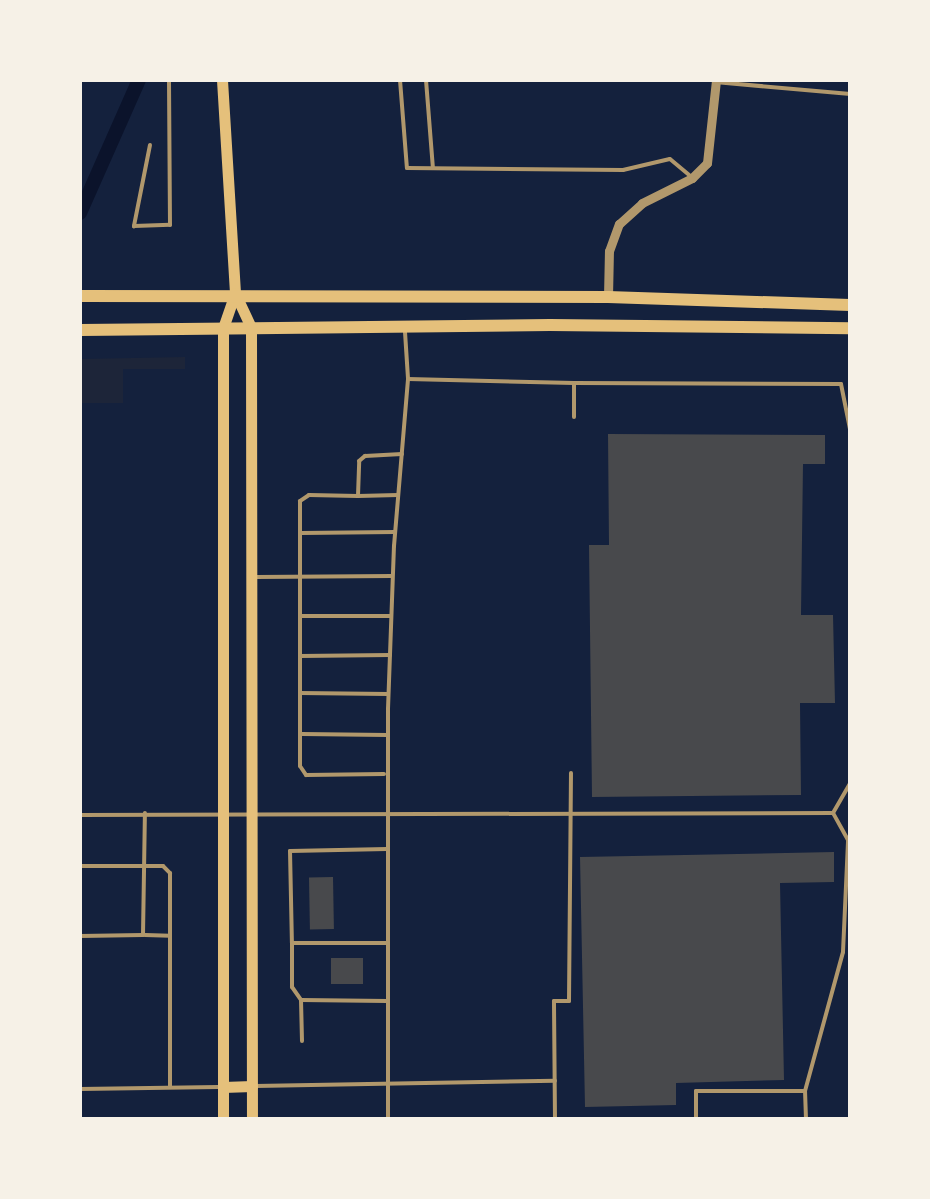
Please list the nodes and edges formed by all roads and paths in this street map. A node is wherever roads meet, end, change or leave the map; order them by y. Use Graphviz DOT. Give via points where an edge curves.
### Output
graph roads {
  1 [pos="169,80"];
  2 [pos="222,80"];
  3 [pos="400,80"];
  4 [pos="426,80"];
  5 [pos="716,81"];
  6 [pos="850,94"];
  7 [pos="150,145"];
  8 [pos="433,168"];
  9 [pos="692,178"];
  10 [pos="235,293"];
  11 [pos="80,296"];
  12 [pos="608,297"];
  13 [pos="850,305"];
  14 [pos="405,327"];
  15 [pos="224,328"];
  16 [pos="251,328"];
  17 [pos="850,328"];
  18 [pos="80,330"];
  19 [pos="408,380"];
  20 [pos="574,383"];
  21 [pos="574,417"];
  22 [pos="850,429"];
  23 [pos="402,454"];
  24 [pos="398,495"];
  25 [pos="358,496"];
  26 [pos="395,532"];
  27 [pos="301,533"];
  28 [pos="393,576"];
  29 [pos="252,577"];
  30 [pos="301,577"];
  31 [pos="300,616"];
  32 [pos="392,616"];
  33 [pos="390,655"];
  34 [pos="300,656"];
  35 [pos="300,693"];
  36 [pos="388,694"];
  37 [pos="300,734"];
  38 [pos="388,735"];
  39 [pos="570,773"];
  40 [pos="387,774"];
  41 [pos="850,784"];
  42 [pos="144,812"];
  43 [pos="570,812"];
  44 [pos="222,813"];
  45 [pos="833,813"];
  46 [pos="250,814"];
  47 [pos="80,815"];
  48 [pos="386,815"];
  49 [pos="387,848"];
  50 [pos="80,866"];
  51 [pos="144,866"];
  52 [pos="143,935"];
  53 [pos="80,936"];
  54 [pos="170,936"];
  55 [pos="292,943"];
  56 [pos="387,943"];
  57 [pos="301,1000"];
  58 [pos="388,1001"];
  59 [pos="302,1041"];
  60 [pos="388,1081"];
  61 [pos="555,1081"];
  62 [pos="223,1086"];
  63 [pos="252,1086"];
  64 [pos="170,1088"];
  65 [pos="80,1089"];
  66 [pos="806,1091"];
  67 [pos="222,1119"];
  68 [pos="252,1119"];
  69 [pos="388,1119"];
  70 [pos="555,1119"];
  71 [pos="696,1119"];
  72 [pos="806,1119"];
  1 -- 7 [label="lane" via="170,225 134,226"];
  2 -- 10 [label="main road"];
  3 -- 8 [label="lane" via="407,168"];
  4 -- 8 [label="lane"];
  5 -- 6 [label="lane"];
  5 -- 9 [label="street" via="710,154"];
  8 -- 9 [label="lane" via="623,170 670,159"];
  9 -- 12 [label="street" via="642,203 619,224 609,251"];
  10 -- 11 [label="main road"];
  10 -- 12 [label="main road"];
  10 -- 15 [label="main road"];
  10 -- 16 [label="main road"];
  12 -- 13 [label="main road"];
  14 -- 16 [label="main road"];
  14 -- 17 [label="main road"];
  14 -- 19 [label="lane"];
  15 -- 16 [label="main road"];
  15 -- 18 [label="main road"];
  15 -- 44 [label="main road"];
  16 -- 29 [label="main road"];
  19 -- 20 [label="lane"];
  19 -- 23 [label="lane"];
  20 -- 21 [label="lane"];
  20 -- 22 [label="lane" via="841,384"];
  23 -- 24 [label="lane"];
  23 -- 25 [label="lane" via="364,456"];
  24 -- 25 [label="lane"];
  24 -- 26 [label="lane"];
  25 -- 27 [label="lane" via="304,496"];
  26 -- 27 [label="lane"];
  26 -- 28 [label="lane"];
  27 -- 30 [label="lane"];
  28 -- 30 [label="lane"];
  28 -- 32 [label="lane"];
  29 -- 30 [label="lane"];
  29 -- 46 [label="main road"];
  30 -- 31 [label="lane"];
  31 -- 32 [label="lane"];
  31 -- 34 [label="lane"];
  32 -- 33 [label="lane"];
  33 -- 34 [label="lane"];
  33 -- 36 [label="lane"];
  34 -- 35 [label="lane"];
  35 -- 36 [label="lane"];
  35 -- 37 [label="lane"];
  36 -- 38 [label="lane"];
  37 -- 38 [label="lane"];
  37 -- 40 [label="lane" via="306,775"];
  38 -- 40 [label="lane"];
  39 -- 43 [label="lane"];
  40 -- 48 [label="lane"];
  41 -- 45 [label="lane"];
  42 -- 44 [label="lane"];
  42 -- 47 [label="lane"];
  42 -- 51 [label="lane"];
  43 -- 45 [label="lane"];
  43 -- 48 [label="lane"];
  43 -- 61 [label="lane" via="569,1001 554,1001"];
  44 -- 46 [label="lane"];
  44 -- 62 [label="main road"];
  45 -- 66 [label="lane" via="848,840 843,952"];
  46 -- 48 [label="lane"];
  46 -- 63 [label="main road"];
  48 -- 49 [label="lane"];
  49 -- 55 [label="lane" via="290,850"];
  49 -- 56 [label="lane"];
  50 -- 51 [label="lane"];
  51 -- 52 [label="lane"];
  51 -- 54 [label="lane" via="170,873"];
  52 -- 53 [label="lane"];
  52 -- 54 [label="lane"];
  54 -- 64 [label="lane"];
  55 -- 56 [label="lane"];
  55 -- 57 [label="lane" via="292,987"];
  56 -- 58 [label="lane"];
  57 -- 58 [label="lane"];
  57 -- 59 [label="lane"];
  58 -- 60 [label="lane"];
  60 -- 61 [label="lane"];
  60 -- 63 [label="lane"];
  60 -- 69 [label="lane"];
  61 -- 70 [label="lane"];
  62 -- 63 [label="main road"];
  62 -- 64 [label="lane"];
  62 -- 67 [label="main road"];
  63 -- 68 [label="main road"];
  64 -- 65 [label="lane"];
  66 -- 71 [label="lane" via="696,1092"];
  66 -- 72 [label="lane"];
}
